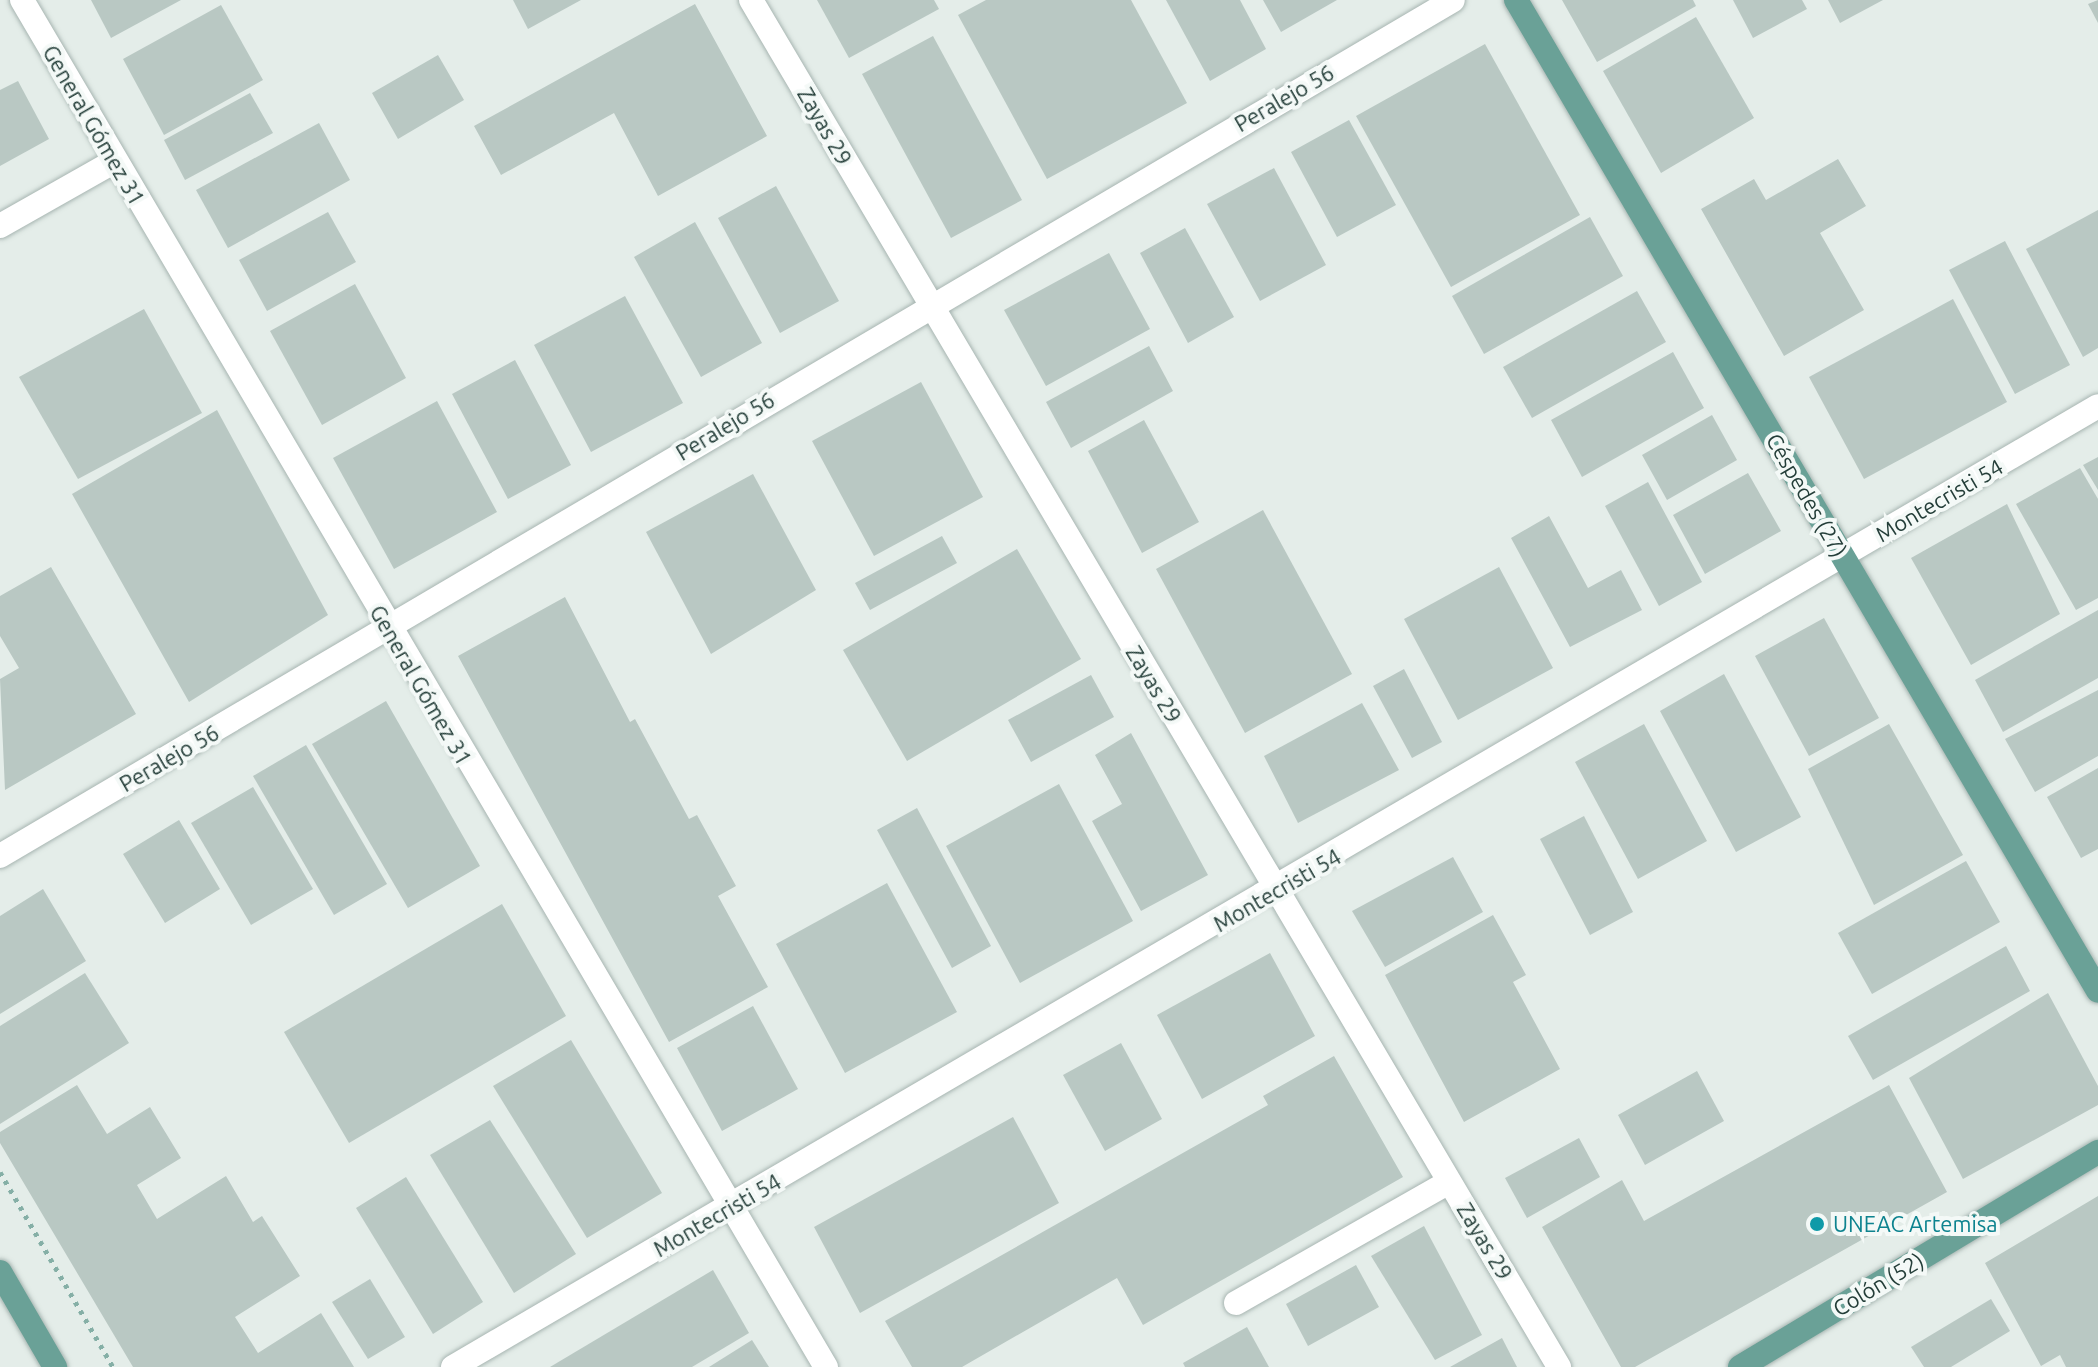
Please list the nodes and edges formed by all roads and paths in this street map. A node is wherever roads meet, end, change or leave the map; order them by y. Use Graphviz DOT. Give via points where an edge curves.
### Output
graph roads {
  1 [pos="22,0"];
  2 [pos="751,0"];
  3 [pos="1453,0"];
  4 [pos="1516,0"];
  5 [pos="115,161"];
  6 [pos="0,226"];
  7 [pos="929,303"];
  8 [pos="2098,406"];
  9 [pos="1843,556"];
  10 [pos="388,629"];
  11 [pos="0,856"];
  12 [pos="1276,888"];
  13 [pos="2098,991"];
  14 [pos="2098,1152"];
  15 [pos="0,1172"];
  16 [pos="1449,1182"];
  17 [pos="730,1208"];
  18 [pos="0,1272"];
  19 [pos="1236,1303"];
  20 [pos="55,1367"];
  21 [pos="113,1367"];
  22 [pos="453,1367"];
  23 [pos="826,1367"];
  24 [pos="1559,1367"];
  25 [pos="1740,1367"];
  1 -- 5 [label="street, General Gómez 31"];
  2 -- 7 [label="street, Zayas 29"];
  3 -- 7 [label="street, Peralejo 56"];
  4 -- 9 [label="main road, Céspedes (27)"];
  5 -- 6 [label="street"];
  5 -- 10 [label="street, General Gómez 31"];
  7 -- 10 [label="street, Peralejo 56"];
  7 -- 12 [label="street, Zayas 29"];
  8 -- 9 [label="street, Montecristi 54"];
  9 -- 12 [label="street, Montecristi 54"];
  9 -- 13 [label="main road, Céspedes (27)"];
  10 -- 11 [label="street, Peralejo 56"];
  10 -- 17 [label="street, General Gómez 31"];
  12 -- 16 [label="street, Zayas 29"];
  12 -- 17 [label="street, Montecristi 54"];
  14 -- 25 [label="main road, Colón (52)"];
  15 -- 21 [label="path"];
  16 -- 19 [label="street"];
  16 -- 24 [label="street, Zayas 29"];
  17 -- 22 [label="street, Montecristi 54"];
  17 -- 23 [label="street, General Gómez 31"];
  18 -- 20 [label="main road"];
}
